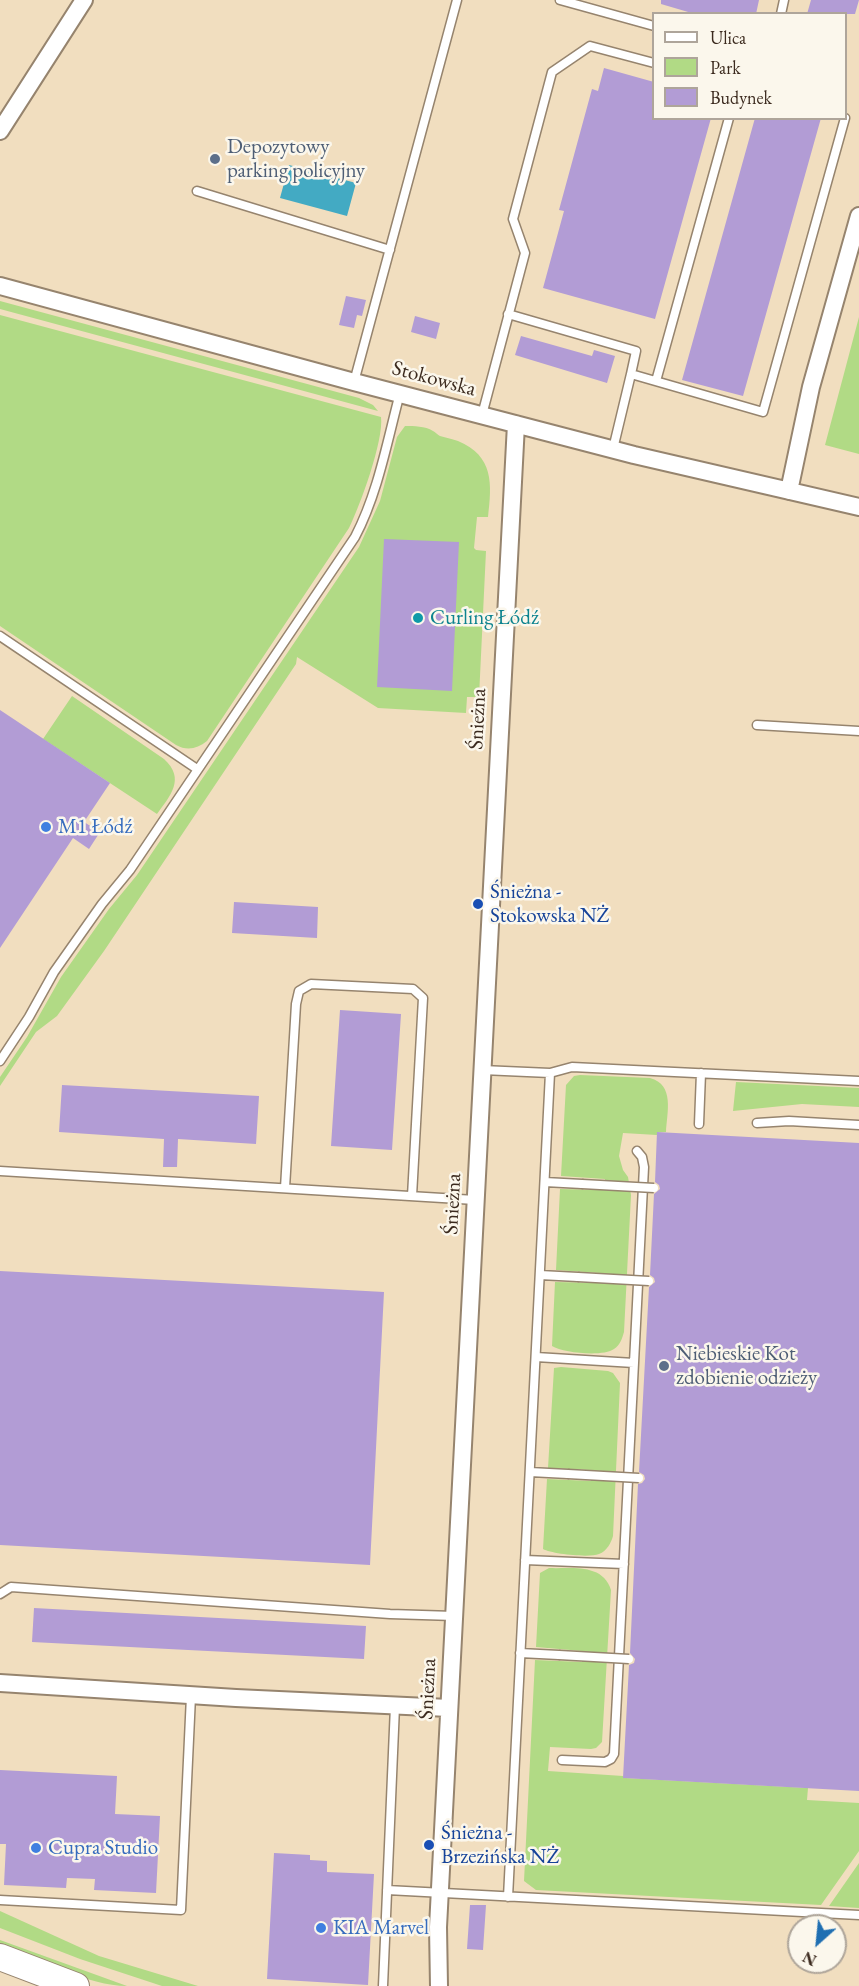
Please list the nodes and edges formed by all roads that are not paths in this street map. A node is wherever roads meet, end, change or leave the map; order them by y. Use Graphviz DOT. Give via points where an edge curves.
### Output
graph roads {
  1 [pos="84,0"];
  2 [pos="457,0"];
  3 [pos="560,0"];
  4 [pos="652,25"];
  5 [pos="652,62"];
  6 [pos="728,120"];
  7 [pos="844,120"];
  8 [pos="0,131"];
  9 [pos="197,191"];
  10 [pos="859,216"];
  11 [pos="390,250"];
  12 [pos="0,286"];
  13 [pos="508,314"];
  14 [pos="631,374"];
  15 [pos="656,381"];
  16 [pos="354,382"];
  17 [pos="400,393"];
  18 [pos="482,415"];
  19 [pos="516,424"];
  20 [pos="614,449"];
  21 [pos="789,491"];
  22 [pos="859,507"];
  23 [pos="0,636"];
  24 [pos="758,725"];
  25 [pos="859,730"];
  26 [pos="198,769"];
  27 [pos="0,1061"];
  28 [pos="482,1070"];
  29 [pos="550,1073"];
  30 [pos="701,1073"];
  31 [pos="859,1081"];
  32 [pos="757,1123"];
  33 [pos="699,1124"];
  34 [pos="859,1125"];
  35 [pos="637,1151"];
  36 [pos="0,1171"];
  37 [pos="545,1182"];
  38 [pos="285,1188"];
  39 [pos="654,1188"];
  40 [pos="412,1196"];
  41 [pos="475,1200"];
  42 [pos="540,1275"];
  43 [pos="649,1281"];
  44 [pos="536,1357"];
  45 [pos="634,1363"];
  46 [pos="530,1472"];
  47 [pos="639,1478"];
  48 [pos="525,1560"];
  49 [pos="624,1564"];
  50 [pos="0,1593"];
  51 [pos="454,1616"];
  52 [pos="520,1653"];
  53 [pos="629,1659"];
  54 [pos="0,1683"];
  55 [pos="191,1695"];
  56 [pos="395,1706"];
  57 [pos="449,1708"];
  58 [pos="561,1760"];
  59 [pos="387,1890"];
  60 [pos="440,1893"];
  61 [pos="508,1897"];
  62 [pos="0,1900"];
  63 [pos="859,1915"];
  64 [pos="0,1957"];
  65 [pos="76,1986"];
  66 [pos="382,1986"];
  67 [pos="439,1986"];
  1 -- 8 [label="street"];
  2 -- 11 [label="lane"];
  3 -- 4 [label="lane"];
  5 -- 13 [label="lane" via="590,46 552,72 513,219 525,253"];
  6 -- 15 [label="lane"];
  7 -- 15 [label="lane" via="763,412"];
  9 -- 11 [label="lane"];
  10 -- 21 [label="street" via="811,387"];
  11 -- 16 [label="lane"];
  12 -- 16 [label="street, Stokowska"];
  13 -- 14 [label="lane" via="636,351"];
  13 -- 18 [label="lane"];
  14 -- 15 [label="lane"];
  14 -- 20 [label="lane"];
  16 -- 17 [label="street, Stokowska"];
  17 -- 18 [label="street, Stokowska"];
  17 -- 26 [label="lane" via="370,504 355,537"];
  18 -- 19 [label="street, Stokowska"];
  19 -- 20 [label="street, Stokowska"];
  19 -- 28 [label="street, Śnieżna"];
  20 -- 21 [label="street, Stokowska"];
  21 -- 22 [label="street, Stokowska"];
  23 -- 26 [label="lane"];
  24 -- 25 [label="lane"];
  26 -- 27 [label="lane" via="54,972"];
  28 -- 29 [label="lane"];
  28 -- 41 [label="street, Śnieżna"];
  29 -- 30 [label="lane" via="572,1066"];
  29 -- 37 [label="lane"];
  30 -- 31 [label="lane"];
  30 -- 33 [label="lane"];
  32 -- 34 [label="lane"];
  35 -- 45 [label="lane" via="644,1167"];
  36 -- 38 [label="lane"];
  37 -- 39 [label="lane, bridge"];
  37 -- 42 [label="lane"];
  38 -- 40 [label="lane"];
  38 -- 40 [label="lane" via="299,991 310,984 413,989 423,998"];
  40 -- 41 [label="lane"];
  41 -- 51 [label="street, Śnieżna"];
  42 -- 43 [label="lane, bridge"];
  42 -- 44 [label="lane"];
  44 -- 45 [label="lane"];
  44 -- 46 [label="lane"];
  45 -- 49 [label="lane"];
  46 -- 47 [label="lane, bridge"];
  46 -- 48 [label="lane"];
  48 -- 49 [label="lane"];
  48 -- 52 [label="lane"];
  49 -- 58 [label="lane" via="614,1754 605,1762"];
  50 -- 51 [label="lane" via="10,1587"];
  51 -- 57 [label="street, Śnieżna"];
  52 -- 53 [label="lane, bridge"];
  52 -- 61 [label="lane"];
  54 -- 55 [label="street"];
  55 -- 56 [label="street"];
  55 -- 62 [label="lane" via="181,1910"];
  56 -- 57 [label="street"];
  56 -- 59 [label="lane"];
  57 -- 60 [label="street, Śnieżna"];
  59 -- 60 [label="lane"];
  59 -- 66 [label="lane"];
  60 -- 61 [label="lane"];
  60 -- 67 [label="street, Śnieżna"];
  61 -- 63 [label="lane"];
  64 -- 65 [label="main road"];
}
